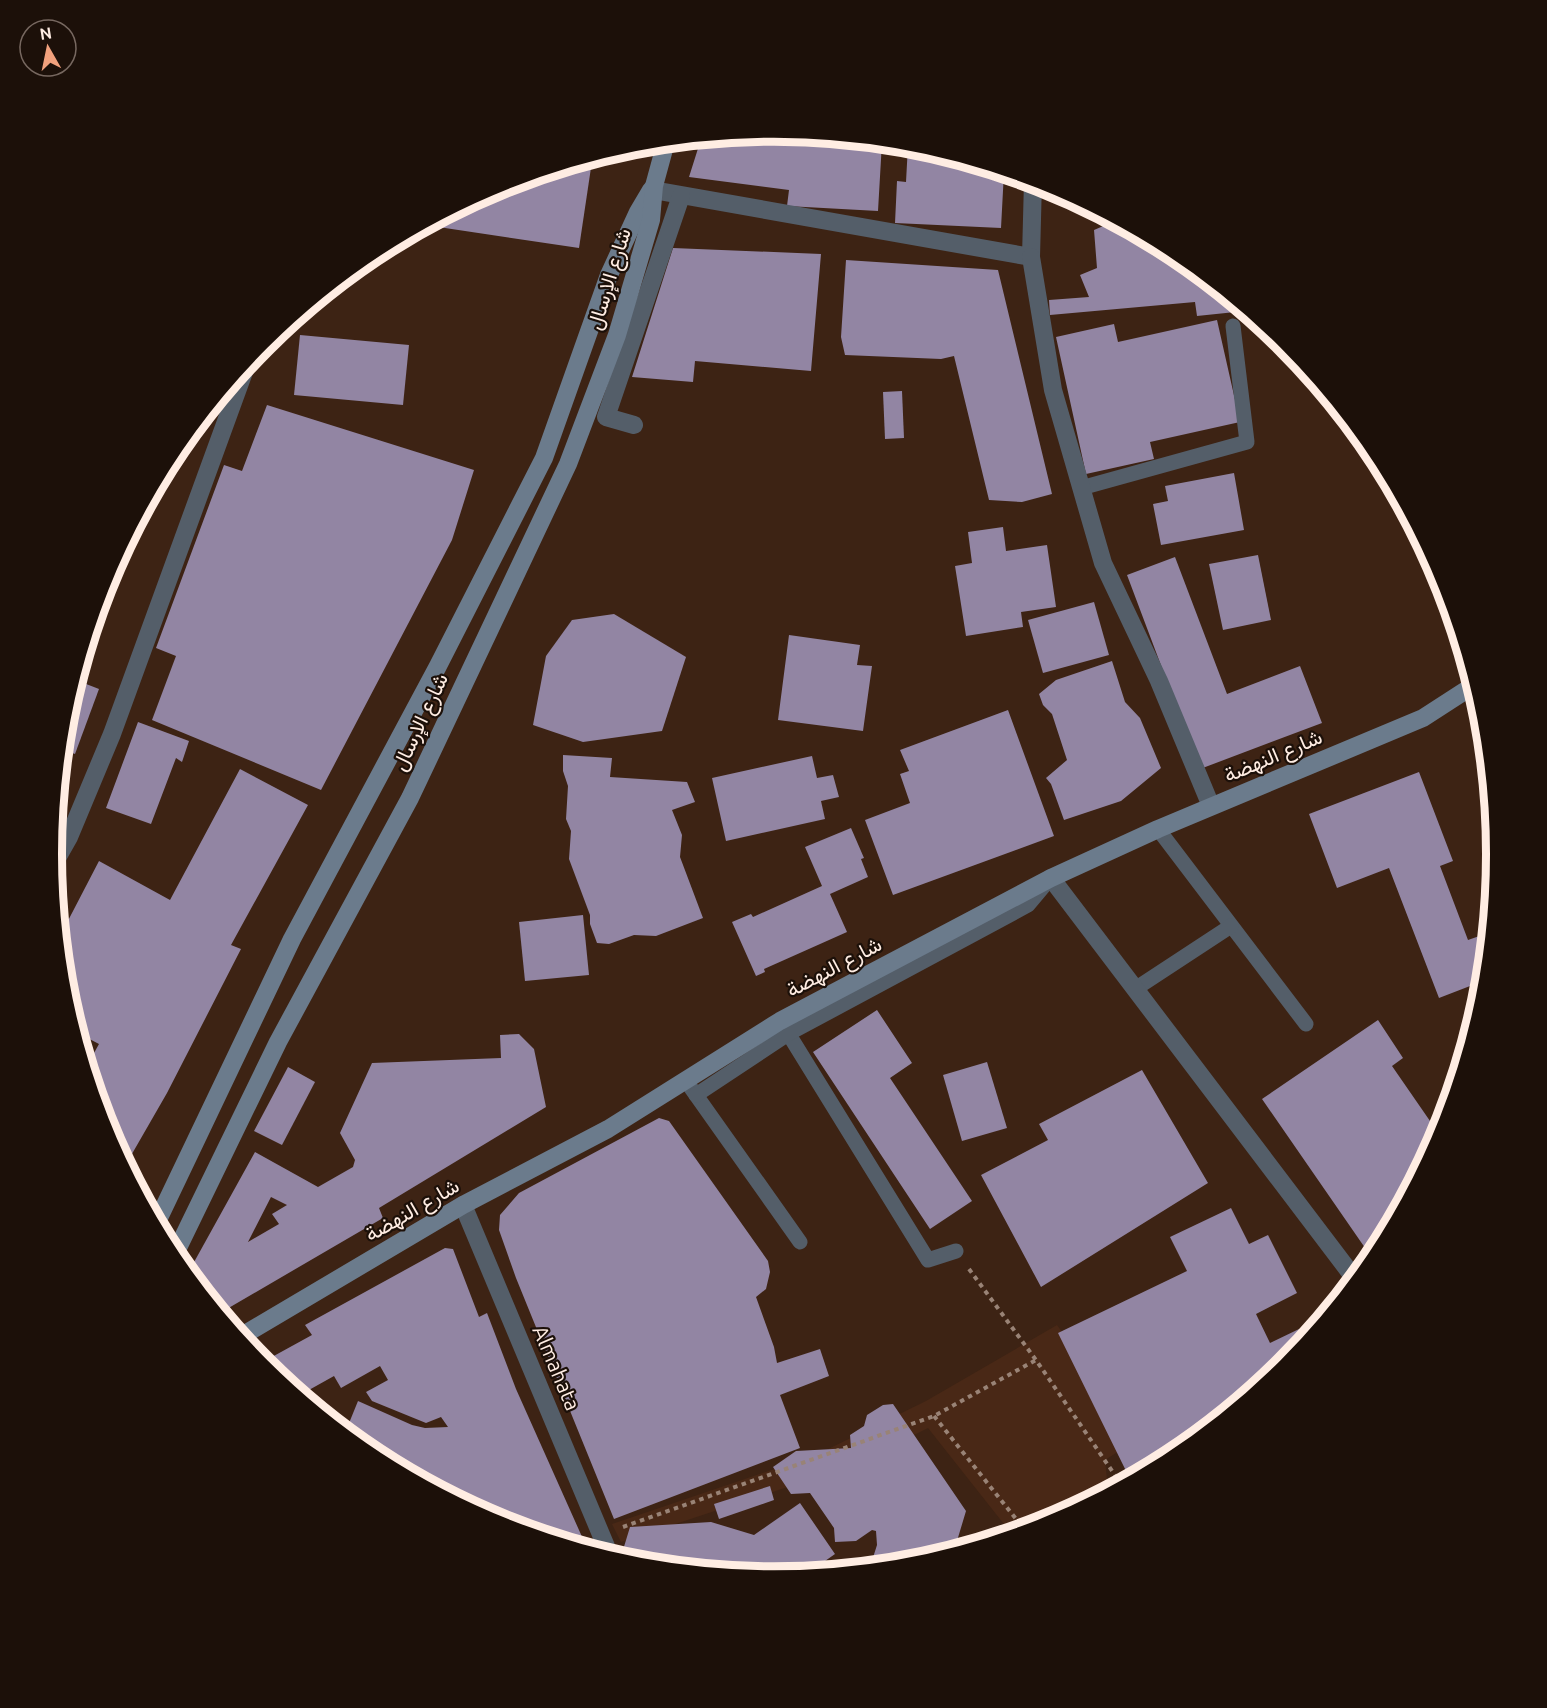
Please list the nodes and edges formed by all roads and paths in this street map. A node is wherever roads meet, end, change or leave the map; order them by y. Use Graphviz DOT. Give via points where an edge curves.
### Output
graph roads {
  1 [pos="663,151"];
  2 [pos="653,188"];
  3 [pos="1033,191"];
  4 [pos="681,196"];
  5 [pos="1031,257"];
  6 [pos="1233,326"];
  7 [pos="240,383"];
  8 [pos="634,425"];
  9 [pos="1081,488"];
  10 [pos="1466,690"];
  11 [pos="1211,806"];
  12 [pos="1158,829"];
  13 [pos="62,849"];
  14 [pos="1051,878"];
  15 [pos="1231,926"];
  16 [pos="1135,989"];
  17 [pos="1306,1024"];
  18 [pos="784,1027"];
  19 [pos="691,1087"];
  20 [pos="463,1205"];
  21 [pos="160,1215"];
  22 [pos="800,1242"];
  23 [pos="179,1247"];
  24 [pos="956,1251"];
  25 [pos="1350,1272"];
  26 [pos="247,1333"];
  27 [pos="1036,1360"];
  28 [pos="934,1416"];
  29 [pos="1117,1478"];
  30 [pos="1018,1522"];
  31 [pos="606,1546"];
  1 -- 2 [label="main road, شارع الإرسال"];
  2 -- 4 [label="street"];
  2 -- 21 [label="main road, شارع الإرسال" via="609,275 544,458 292,939"];
  2 -- 23 [label="main road, شارع الإرسال" via="651,220 617,335 568,464 410,798 278,1042"];
  3 -- 5 [label="street"];
  4 -- 5 [label="street"];
  4 -- 8 [label="street" via="606,417"];
  5 -- 9 [label="street" via="1053,390"];
  6 -- 9 [label="lane" via="1246,442"];
  7 -- 13 [label="street" via="112,734"];
  9 -- 11 [label="street" via="1102,563 1159,681"];
  10 -- 11 [label="main road, شارع النهضة" via="1423,718"];
  11 -- 12 [label="main road, شارع النهضة"];
  12 -- 14 [label="main road, شارع النهضة"];
  12 -- 15 [label="lane"];
  14 -- 16 [label="street"];
  14 -- 18 [label="main road, شارع النهضة"];
  15 -- 16 [label="lane"];
  15 -- 17 [label="lane"];
  16 -- 25 [label="street"];
  18 -- 19 [label="main road, شارع النهضة"];
  18 -- 24 [label="lane" via="928,1260"];
  19 -- 20 [label="main road, شارع النهضة"];
  19 -- 22 [label="lane"];
  20 -- 26 [label="main road, شارع النهضة"];
  20 -- 31 [label="street, Almahata"];
  24 -- 27 [label="path"];
  27 -- 28 [label="path"];
  27 -- 29 [label="path"];
  28 -- 30 [label="path"];
  28 -- 31 [label="path" via="615,1530"];
}
